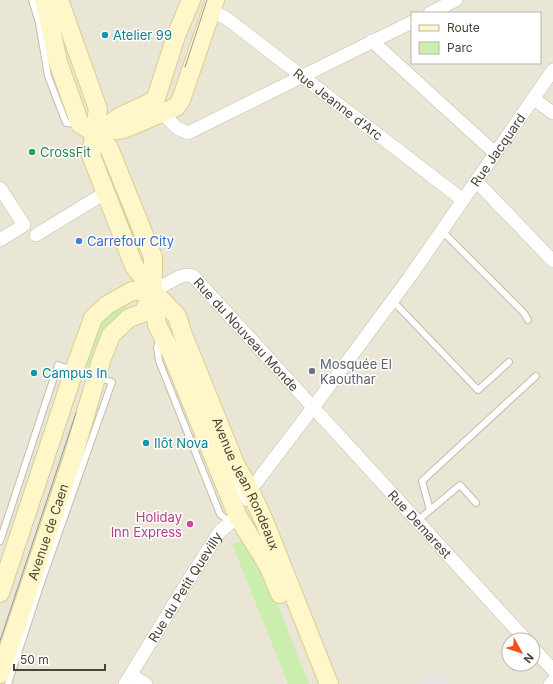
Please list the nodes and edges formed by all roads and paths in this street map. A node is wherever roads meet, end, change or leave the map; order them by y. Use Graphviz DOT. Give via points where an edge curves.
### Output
graph roads {
  1 [pos="32,0"];
  2 [pos="44,0"];
  3 [pos="59,0"];
  4 [pos="191,0"];
  5 [pos="456,0"];
  6 [pos="213,6"];
  7 [pos="432,12"];
  8 [pos="411,22"];
  9 [pos="372,41"];
  10 [pos="553,70"];
  11 [pos="303,76"];
  12 [pos="534,99"];
  13 [pos="158,107"];
  14 [pos="553,113"];
  15 [pos="87,129"];
  16 [pos="495,153"];
  17 [pos="476,181"];
  18 [pos="0,188"];
  19 [pos="105,194"];
  20 [pos="463,200"];
  21 [pos="442,231"];
  22 [pos="36,235"];
  23 [pos="0,240"];
  24 [pos="553,261"];
  25 [pos="153,291"];
  26 [pos="388,305"];
  27 [pos="528,320"];
  28 [pos="509,362"];
  29 [pos="68,373"];
  30 [pos="536,376"];
  31 [pos="101,383"];
  32 [pos="314,407"];
  33 [pos="220,454"];
  34 [pos="248,486"];
  35 [pos="476,503"];
  36 [pos="19,510"];
  37 [pos="430,510"];
  38 [pos="240,516"];
  39 [pos="417,521"];
  40 [pos="261,531"];
  41 [pos="0,541"];
  42 [pos="0,593"];
  43 [pos="519,632"];
  44 [pos="19,634"];
  45 [pos="541,657"];
  46 [pos="553,670"];
  47 [pos="0,674"];
  48 [pos="128,679"];
  49 [pos="553,681"];
  50 [pos="8,684"];
  51 [pos="146,684"];
  52 [pos="316,684"];
  53 [pos="322,684"];
  54 [pos="329,684"];
  55 [pos="550,684"];
  1 -- 15 [label="lane" via="39,23 48,76 66,123"];
  2 -- 15 [label="main road" via="58,62"];
  3 -- 15 [label="main road" via="98,109"];
  4 -- 13 [label="main road" via="158,93"];
  5 -- 7 [label="street"];
  6 -- 11 [label="street, Rue Jeanne d'Arc"];
  6 -- 13 [label="main road" via="181,100 176,107"];
  8 -- 9 [label="street"];
  9 -- 11 [label="street"];
  9 -- 16 [label="street"];
  10 -- 12 [label="street, Rue Jacquard"];
  11 -- 13 [label="street" via="188,133 177,128"];
  11 -- 20 [label="street, Rue Jeanne d'Arc"];
  12 -- 14 [label="street"];
  12 -- 16 [label="street, Rue Jacquard"];
  13 -- 15 [label="main road" via="124,129"];
  15 -- 19 [label="main road" via="91,155"];
  15 -- 25 [label="main road, Avenue Jean Rondeaux" via="109,148 153,256"];
  16 -- 17 [label="street, Rue Jacquard"];
  17 -- 20 [label="street, Rue Jacquard"];
  17 -- 24 [label="street"];
  18 -- 23 [label="street" via="24,225"];
  19 -- 22 [label="street"];
  19 -- 25 [label="main road" via="134,266"];
  20 -- 21 [label="street, Rue Jacquard"];
  21 -- 26 [label="street, Rue Jacquard"];
  21 -- 27 [label="lane"];
  25 -- 29 [label="main road, Avenue de Caen" via="132,291 107,305 93,318"];
  25 -- 31 [label="main road, Avenue de Caen" via="143,312 129,318 111,334"];
  25 -- 32 [label="street, Rue du Nouveau Monde" via="179,277 193,276"];
  25 -- 34 [label="main road, Avenue Jean Rondeaux" via="177,316 236,466"];
  25 -- 38 [label="main road, Avenue Jean Rondeaux" via="157,325 163,328"];
  26 -- 28 [label="lane" via="478,390"];
  26 -- 32 [label="street"];
  29 -- 31 [label="main road"];
  29 -- 36 [label="main road, Avenue de Caen"];
  30 -- 37 [label="lane" via="422,481"];
  31 -- 44 [label="main road, Avenue de Caen" via="80,455"];
  32 -- 34 [label="street" via="256,482"];
  32 -- 39 [label="street, Rue Demarest"];
  33 -- 38 [label="lane, Avenue Jean Rondeaux"];
  34 -- 54 [label="main road, Avenue Jean Rondeaux"];
  35 -- 37 [label="lane" via="460,485"];
  36 -- 41 [label="lane"];
  36 -- 42 [label="main road, Avenue de Caen"];
  37 -- 39 [label="lane"];
  38 -- 48 [label="street, Rue du Petit Quevilly" via="220,532"];
  38 -- 52 [label="main road, Avenue Jean Rondeaux" via="268,567"];
  39 -- 43 [label="street, Rue Demarest"];
  40 -- 53 [label="lane, Avenue Jean Rondeaux"];
  44 -- 47 [label="main road, Avenue de Caen"];
  44 -- 50 [label="lane"];
  45 -- 46 [label="street"];
  48 -- 51 [label="street"];
  49 -- 55 [label="street"];
}
